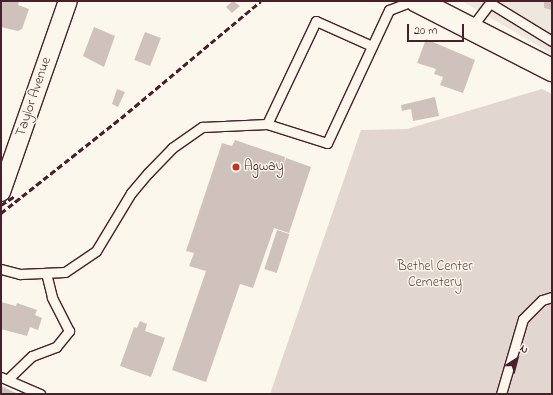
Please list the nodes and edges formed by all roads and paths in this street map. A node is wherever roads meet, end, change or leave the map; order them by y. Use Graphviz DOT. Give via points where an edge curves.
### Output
graph roads {
  1 [pos="68,1"];
  2 [pos="412,1"];
  3 [pos="417,1"];
  4 [pos="491,2"];
  5 [pos="470,29"];
  6 [pos="552,40"];
  7 [pos="372,46"];
  8 [pos="550,66"];
  9 [pos="267,124"];
  10 [pos="4,168"];
  11 [pos="1,192"];
  12 [pos="1,269"];
  13 [pos="46,273"];
  14 [pos="552,297"];
  15 [pos="4,378"];
  16 [pos="40,394"];
  17 [pos="501,394"];
  1 -- 10 [label="street, Taylor Avenue"];
  2 -- 7 [label="lane" via="389,10"];
  3 -- 5 [label="street"];
  4 -- 5 [label="lane"];
  4 -- 6 [label="lane"];
  5 -- 8 [label="street"];
  7 -- 9 [label="lane" via="327,143"];
  7 -- 9 [label="lane" via="316,21"];
  9 -- 13 [label="lane" via="202,127 172,148 148,173 131,194 96,251 65,272"];
  10 -- 11 [label="street, Taylor Avenue"];
  12 -- 13 [label="lane" via="20,274"];
  13 -- 15 [label="lane" via="52,297 69,331 56,347 32,356"];
  14 -- 17 [label="lane" via="542,300 523,319"];
  15 -- 16 [label="lane"];
}
